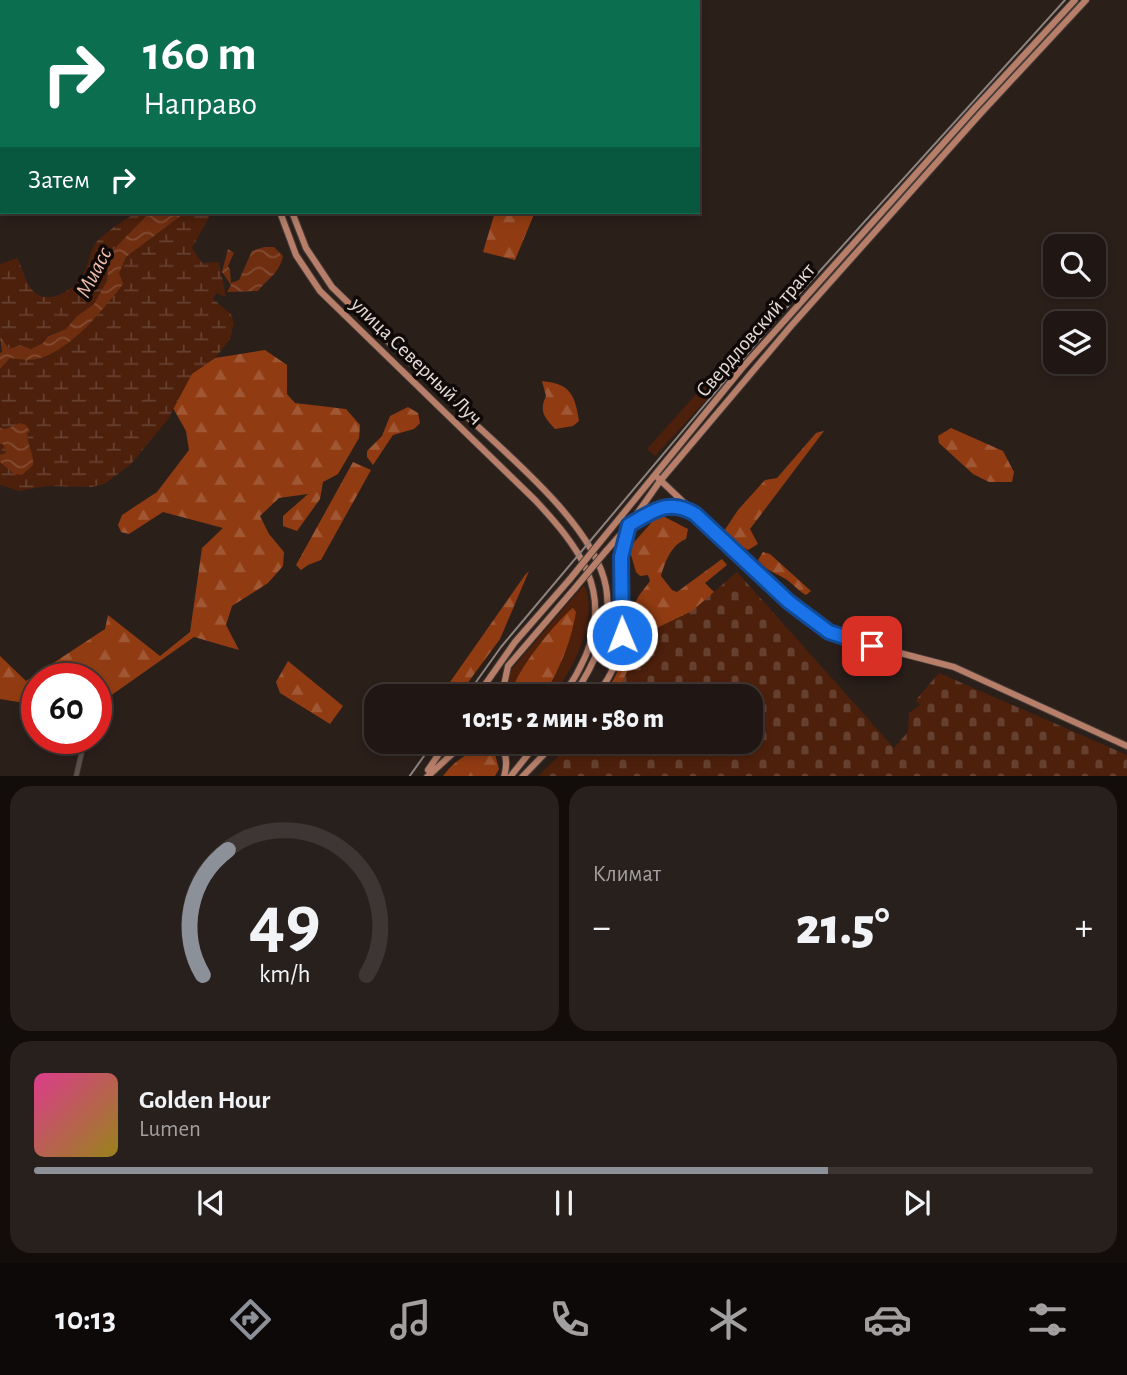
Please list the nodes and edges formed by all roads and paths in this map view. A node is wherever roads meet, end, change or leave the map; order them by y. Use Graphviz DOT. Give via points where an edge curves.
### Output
graph roads {
  1 [pos="1075,0"];
  2 [pos="1086,0"];
  3 [pos="281,214"];
  4 [pos="293,214"];
  5 [pos="654,475"];
  6 [pos="660,481"];
  7 [pos="695,514"];
  8 [pos="629,525"];
  9 [pos="485,684"];
  10 [pos="504,684"];
  11 [pos="571,684"];
  12 [pos="579,684"];
  13 [pos="604,684"];
  14 [pos="1127,746"];
  15 [pos="81,754"];
  16 [pos="439,754"];
  17 [pos="451,754"];
  18 [pos="504,754"];
  19 [pos="528,754"];
  20 [pos="543,754"];
  21 [pos="76,776"];
  22 [pos="425,776"];
  23 [pos="504,776"];
  24 [pos="510,776"];
  25 [pos="522,776"];
  1 -- 5 [label="main road, Свердловский тракт" via="743,367"];
  2 -- 6 [label="main road, Свердловский тракт" via="863,245"];
  3 -- 11 [label="main road, улица Северный Луч" via="296,255 320,291 554,520 583,560 596,615 592,639"];
  4 -- 12 [label="main road, улица Северный Луч" via="306,248 332,286 563,512 592,551 606,587 607,614 602,640"];
  5 -- 6 [label="main road"];
  5 -- 9 [label="main road, Свердловский тракт, bridge"];
  6 -- 7 [label="main road"];
  6 -- 8 [label="main road, Свердловский тракт"];
  7 -- 8 [label="main road" via="667,507"];
  7 -- 14 [label="main road" via="789,602 829,632 954,667"];
  8 -- 10 [label="main road, Свердловский тракт, bridge" via="508,666"];
  8 -- 13 [label="main road, Свердловский тракт" via="621,557 620,650"];
  15 -- 21 [label="street"];
  16 -- 22 [label="main road"];
  17 -- 22 [label="main road"];
  18 -- 23 [label="main road"];
  19 -- 24 [label="main road"];
  20 -- 25 [label="main road"];
}
